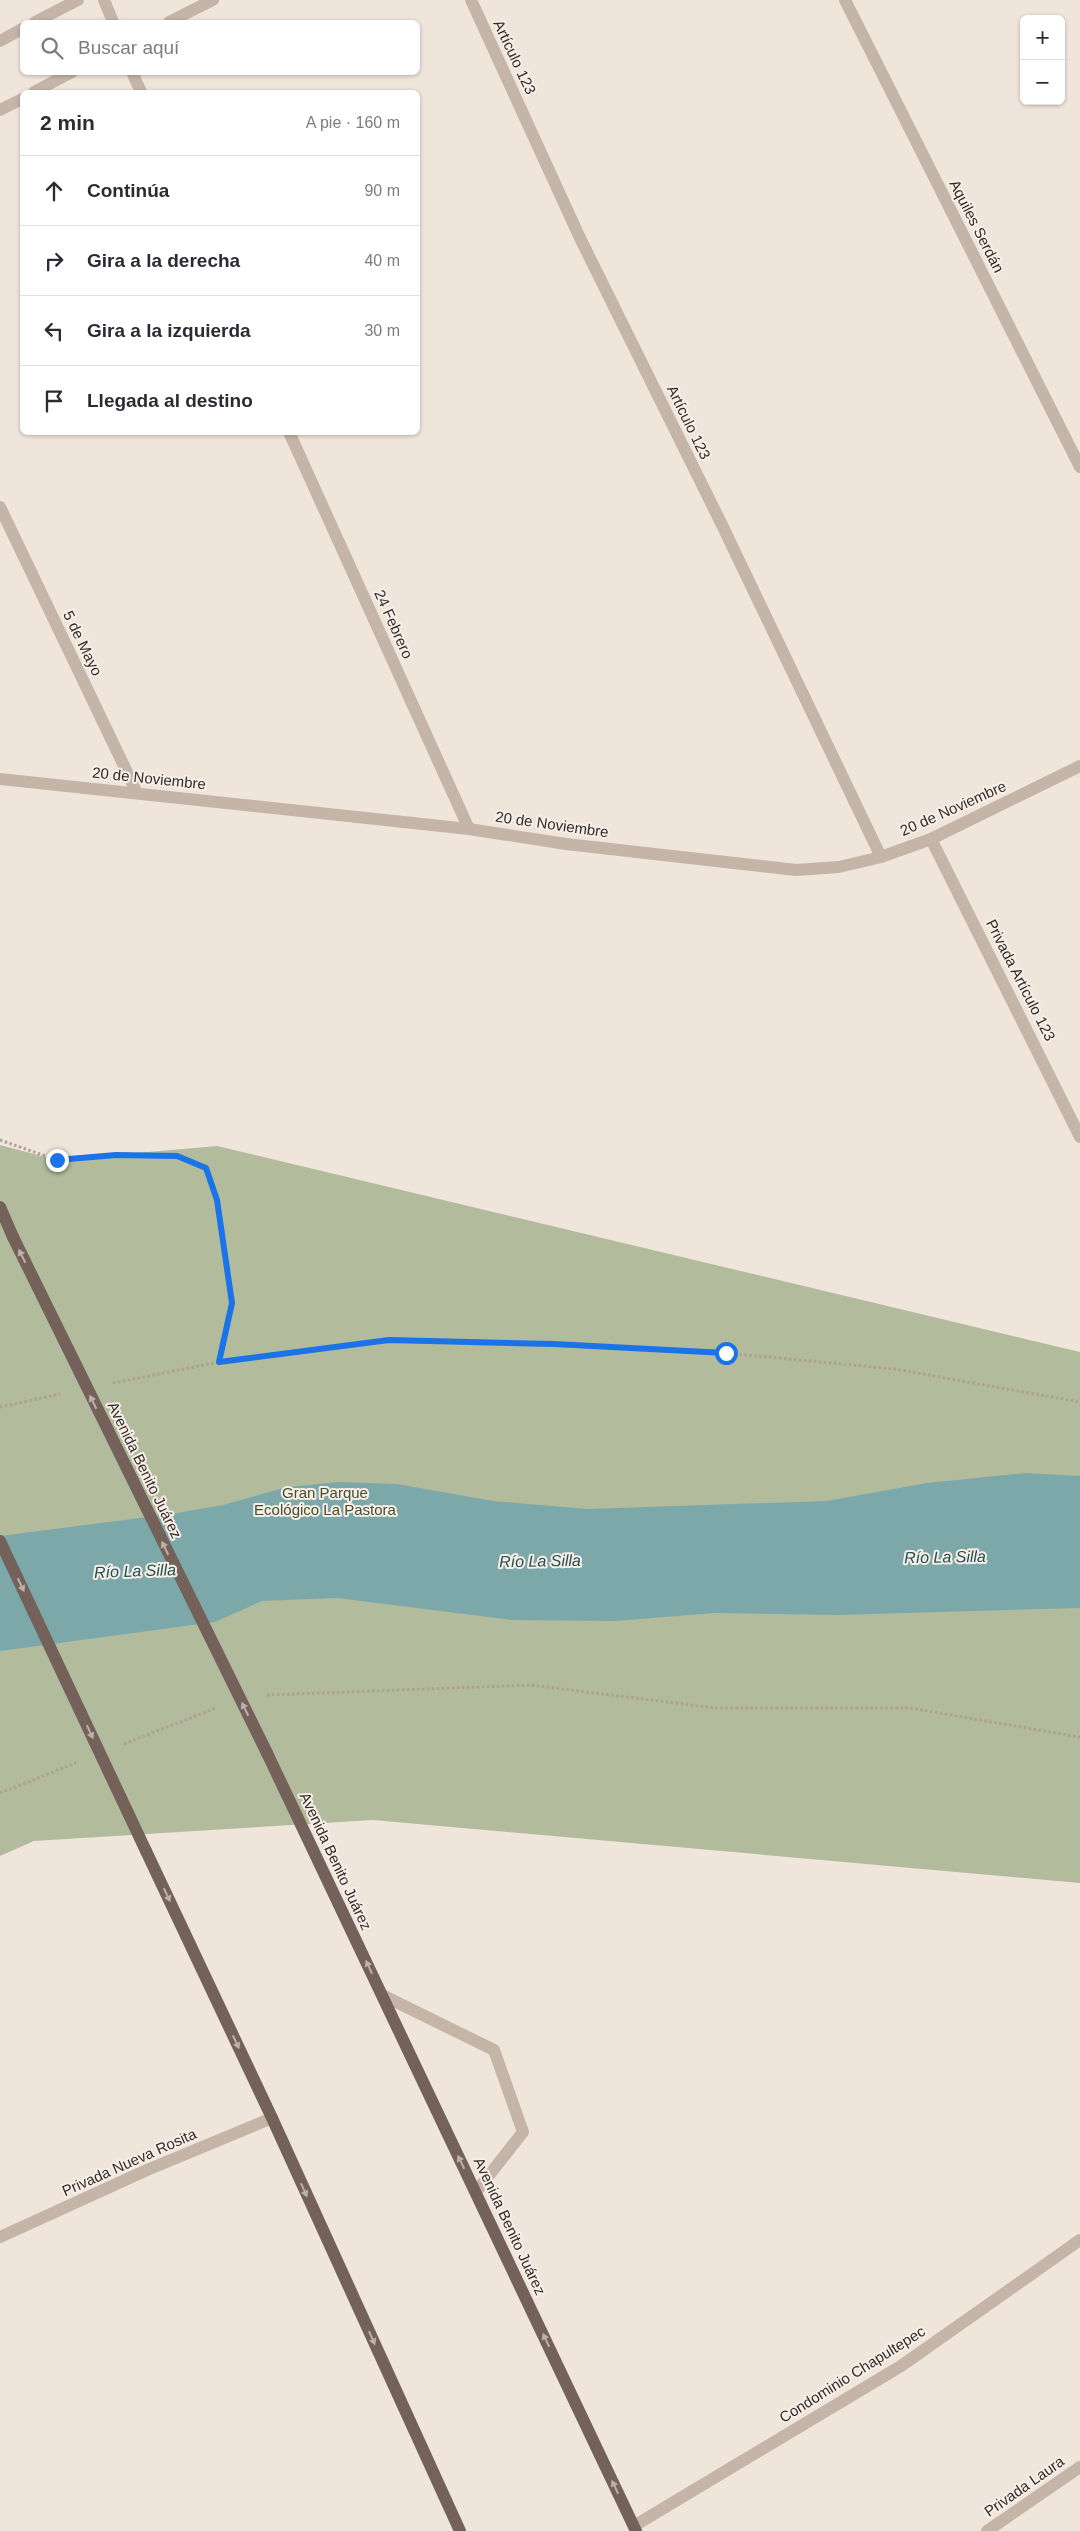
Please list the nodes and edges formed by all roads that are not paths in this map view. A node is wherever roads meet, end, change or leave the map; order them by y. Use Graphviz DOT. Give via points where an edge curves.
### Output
graph roads {
  1 [pos="78,0"];
  2 [pos="104,0"];
  3 [pos="213,0"];
  4 [pos="470,0"];
  5 [pos="845,0"];
  6 [pos="39,20"];
  7 [pos="111,20"];
  8 [pos="173,20"];
  9 [pos="20,30"];
  10 [pos="0,41"];
  11 [pos="66,75"];
  12 [pos="133,75"];
  13 [pos="38,90"];
  14 [pos="140,90"];
  15 [pos="20,100"];
  16 [pos="0,110"];
  17 [pos="290,435"];
  18 [pos="1080,467"];
  19 [pos="0,507"];
  20 [pos="1080,766"];
  21 [pos="0,779"];
  22 [pos="137,793"];
  23 [pos="469,829"];
  24 [pos="931,839"];
  25 [pos="881,857"];
  26 [pos="1080,1137"];
  27 [pos="0,1207"];
  28 [pos="0,1541"];
  29 [pos="382,1995"];
  30 [pos="272,2118"];
  31 [pos="476,2192"];
  32 [pos="0,2237"];
  33 [pos="1080,2240"];
  34 [pos="1080,2467"];
  35 [pos="635,2528"];
  36 [pos="460,2531"];
  37 [pos="987,2531"];
  1 -- 6 [label="street"];
  2 -- 7 [label="street"];
  3 -- 8 [label="street"];
  4 -- 25 [label="street, Artículo 123" via="580,238"];
  5 -- 18 [label="street, Aquiles Serdán"];
  9 -- 10 [label="street"];
  11 -- 13 [label="street"];
  12 -- 14 [label="street"];
  15 -- 16 [label="street"];
  17 -- 23 [label="street, 24 Febrero"];
  19 -- 22 [label="street, 5 de Mayo"];
  20 -- 24 [label="street, 20 de Noviembre"];
  21 -- 22 [label="street, 20 de Noviembre"];
  22 -- 23 [label="street, 20 de Noviembre"];
  23 -- 25 [label="street, 20 de Noviembre" via="566,844 796,870 839,867"];
  24 -- 25 [label="street, 20 de Noviembre"];
  24 -- 26 [label="street, Privada Artículo 123"];
  29 -- 27 [label="main road, Avenida Benito Juárez, one-way, bridge"];
  28 -- 30 [label="main road, one-way, bridge"];
  31 -- 29 [label="main road, Avenida Benito Juárez, one-way"];
  29 -- 31 [label="street" via="494,2050 523,2132"];
  30 -- 32 [label="street, Privada Nueva Rosita"];
  30 -- 36 [label="main road, one-way"];
  35 -- 31 [label="main road, Avenida Benito Juárez, one-way"];
  33 -- 35 [label="street, Condominio Chapultepec" via="900,2366"];
  34 -- 37 [label="street, Privada Laura"];
}
